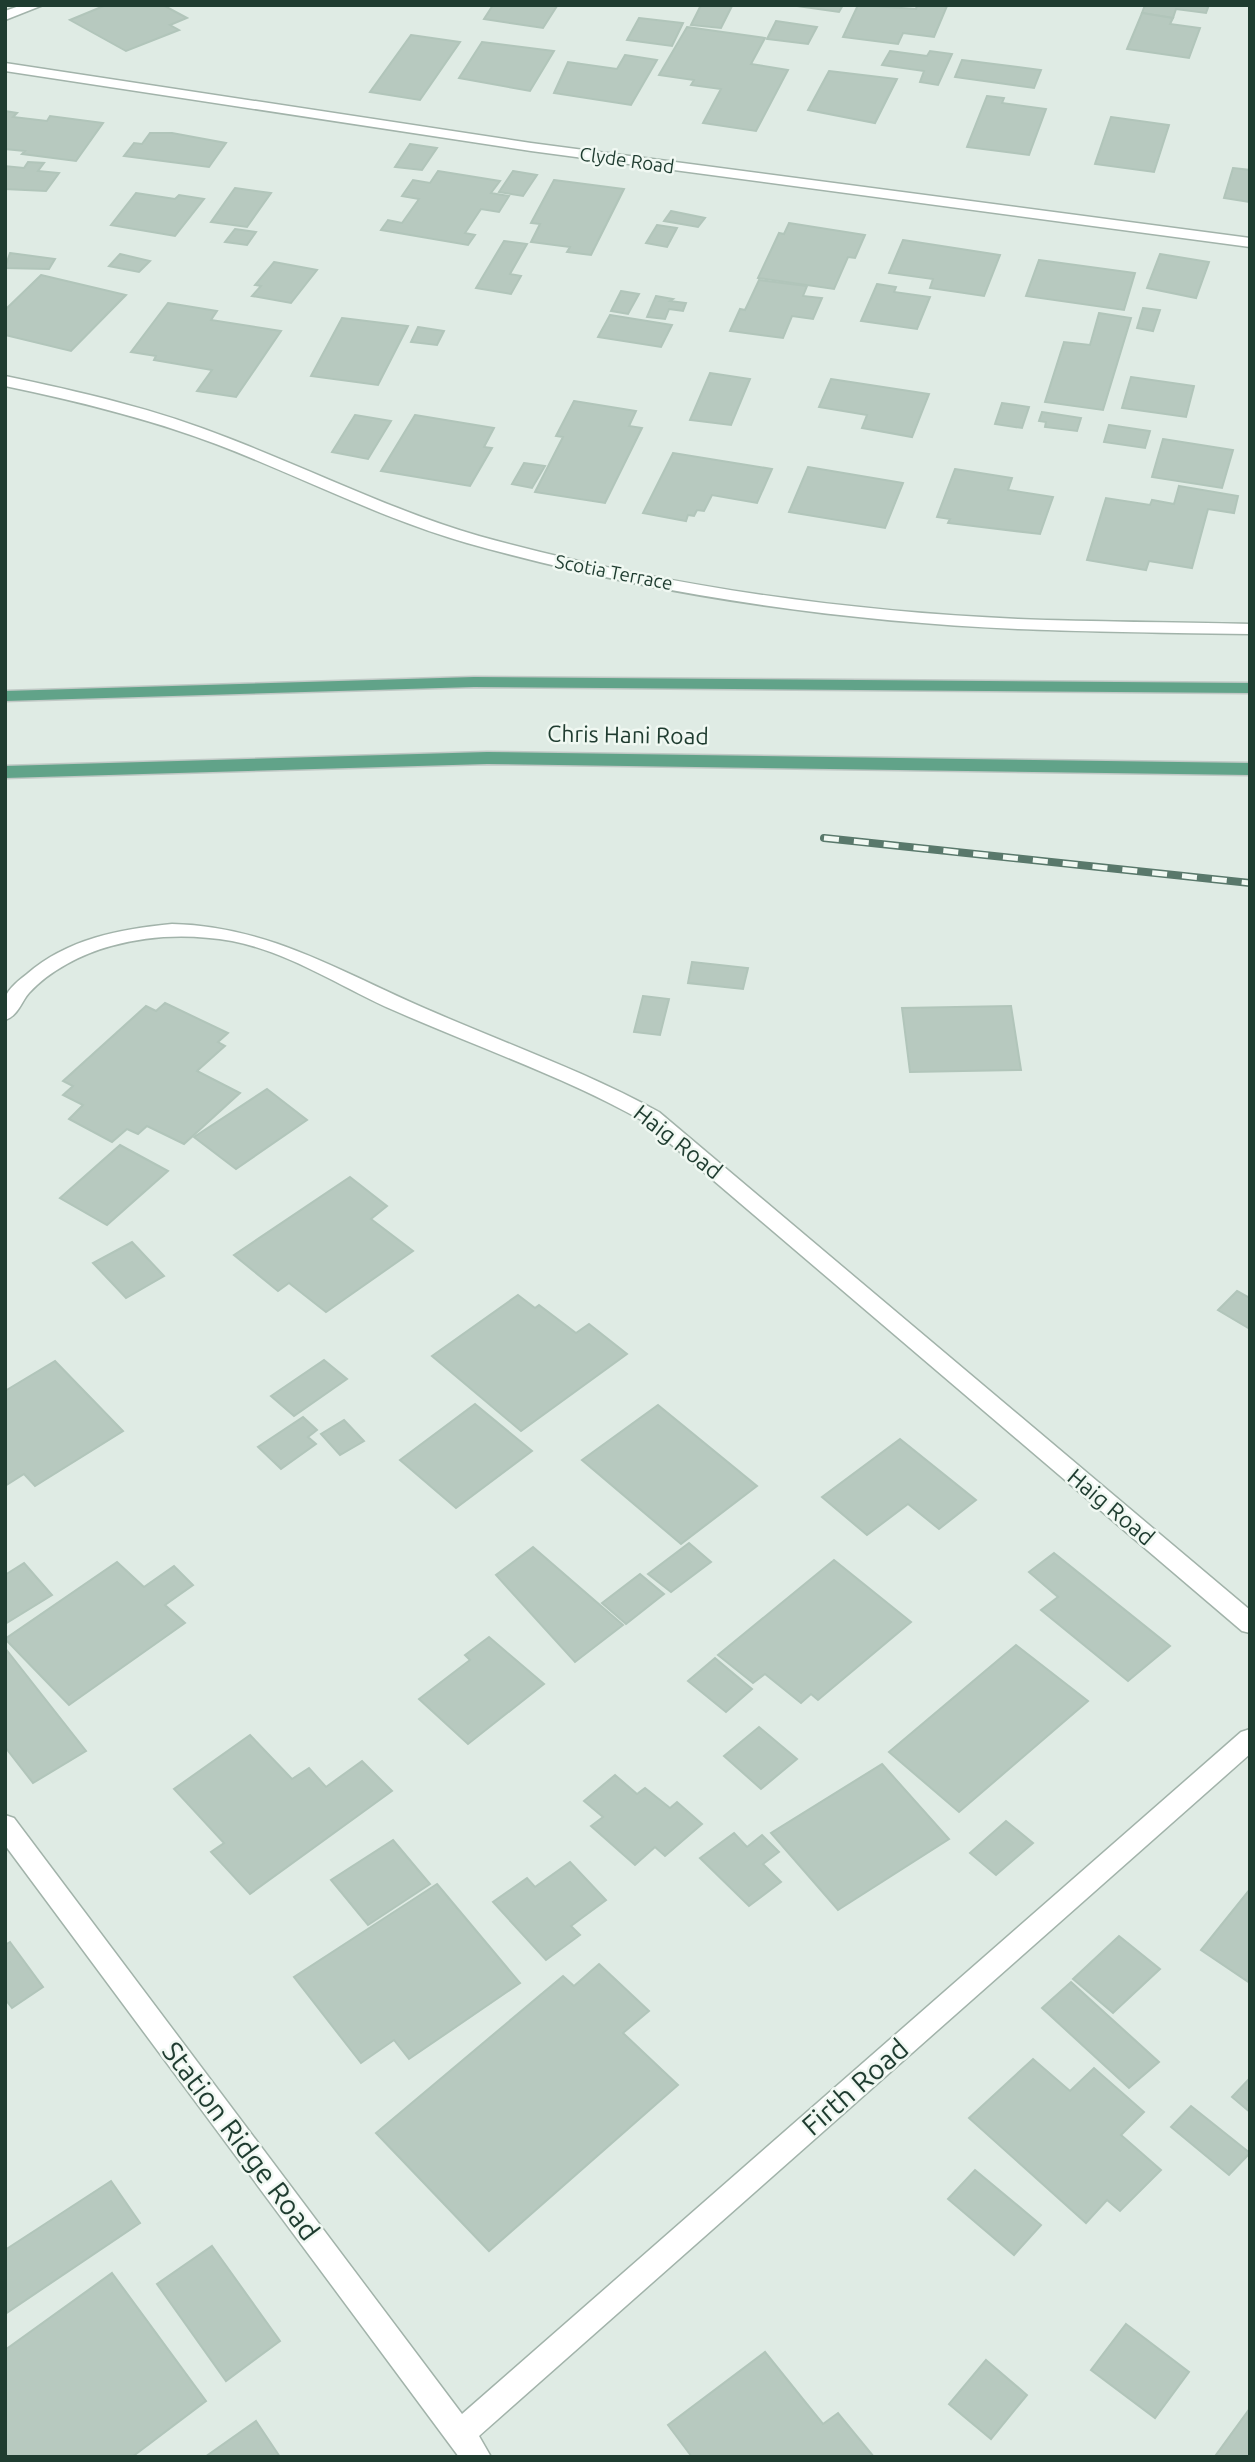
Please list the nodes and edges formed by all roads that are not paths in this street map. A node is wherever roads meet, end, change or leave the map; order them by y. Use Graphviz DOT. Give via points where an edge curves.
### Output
graph roads {
  1 [pos="36,5"];
  2 [pos="5,16"];
  3 [pos="5,67"];
  4 [pos="1250,243"];
  5 [pos="5,381"];
  6 [pos="1250,629"];
  7 [pos="1250,688"];
  8 [pos="5,696"];
  9 [pos="1250,769"];
  10 [pos="5,772"];
  11 [pos="6,1009"];
  12 [pos="1250,1624"];
  13 [pos="1250,1739"];
  14 [pos="5,1825"];
  15 [pos="460,2434"];
  16 [pos="477,2457"];
  1 -- 2 [label="street"];
  3 -- 4 [label="street, Clyde Road" via="531,147"];
  5 -- 6 [label="street, Scotia Terrace" via="109,403 220,440 395,513 550,560 713,592 912,617"];
  7 -- 8 [label="main road" via="474,682"];
  9 -- 10 [label="main road, Chris Hani Road" via="486,758"];
  11 -- 12 [label="street, Haig Road" via="47,969 102,942 169,929 202,930 264,945 616,1097 652,1117"];
  13 -- 15 [label="street, Firth Road"];
  14 -- 15 [label="street, Station Ridge Road"];
  15 -- 16 [label="street, Station Ridge Road"];
}
